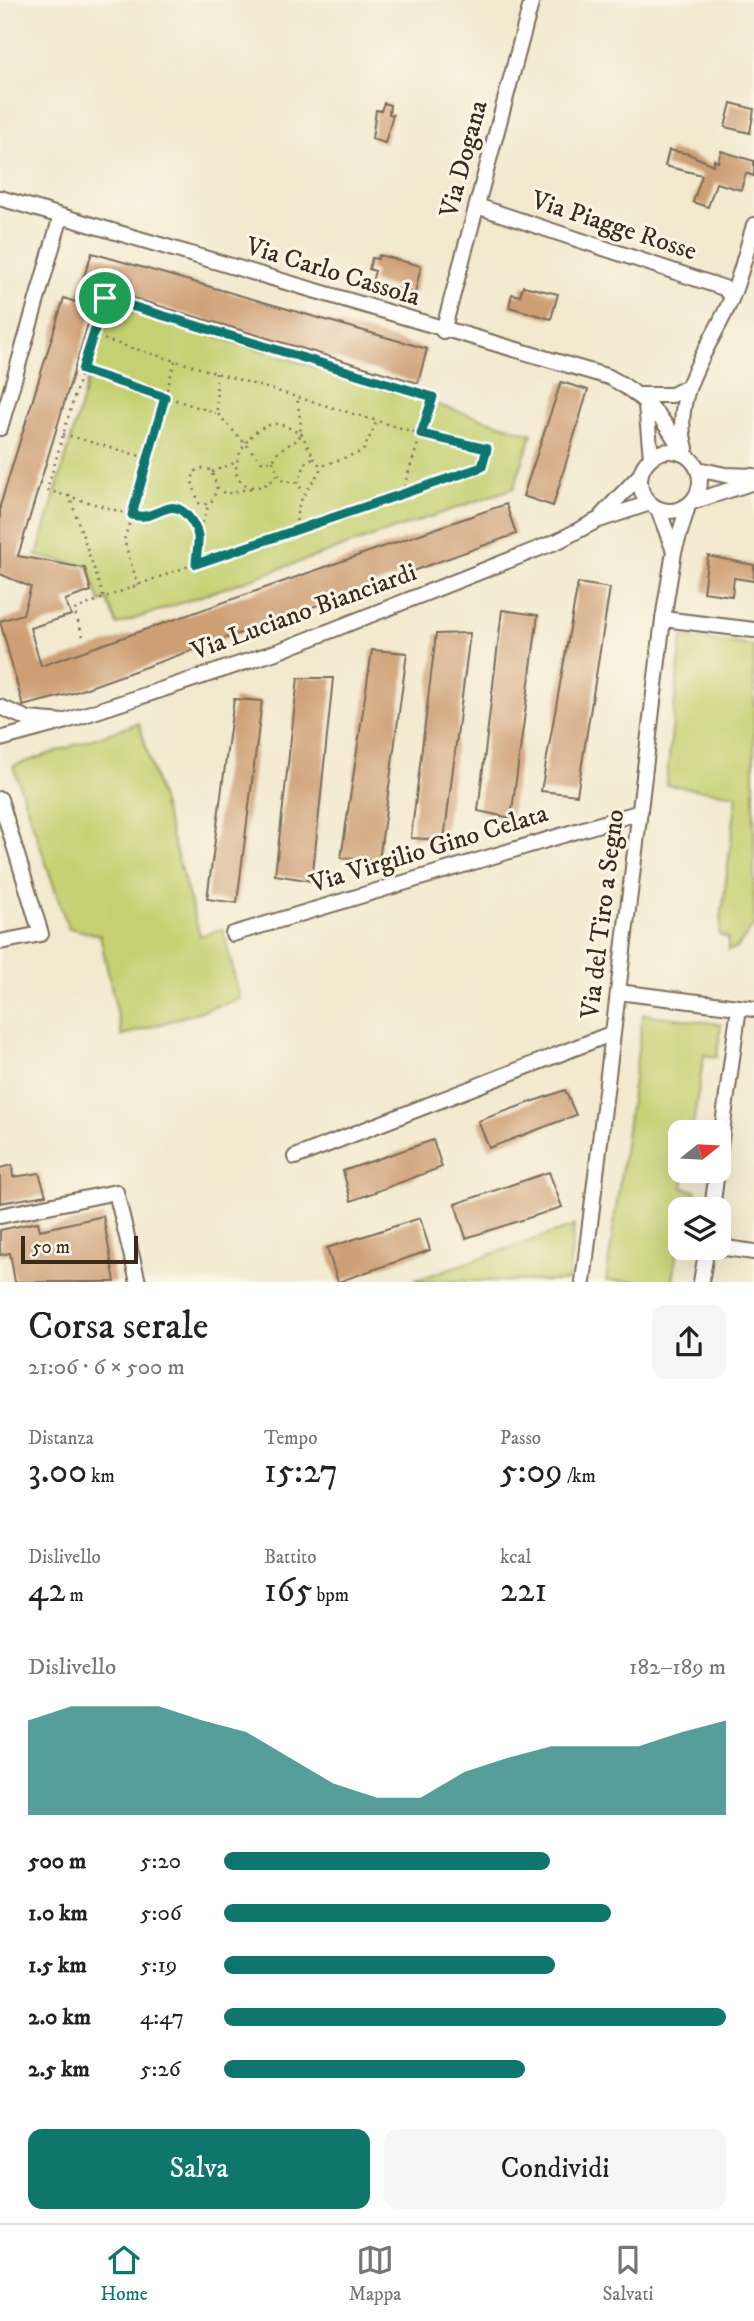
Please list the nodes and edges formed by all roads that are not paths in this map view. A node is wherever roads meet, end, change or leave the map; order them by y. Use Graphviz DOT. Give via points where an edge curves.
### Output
graph roads {
  1 [pos="532,0"];
  2 [pos="0,198"];
  3 [pos="477,206"];
  4 [pos="61,216"];
  5 [pos="754,225"];
  6 [pos="732,298"];
  7 [pos="443,331"];
  8 [pos="688,387"];
  9 [pos="642,399"];
  10 [pos="0,428"];
  11 [pos="685,455"];
  12 [pos="651,457"];
  13 [pos="698,469"];
  14 [pos="640,475"];
  15 [pos="754,475"];
  16 [pos="754,482"];
  17 [pos="690,504"];
  18 [pos="654,506"];
  19 [pos="596,521"];
  20 [pos="674,552"];
  21 [pos="663,619"];
  22 [pos="754,630"];
  23 [pos="0,707"];
  24 [pos="63,722"];
  25 [pos="0,733"];
  26 [pos="0,739"];
  27 [pos="0,800"];
  28 [pos="640,812"];
  29 [pos="233,934"];
  30 [pos="0,942"];
  31 [pos="618,992"];
  32 [pos="747,1008"];
  33 [pos="613,1033"];
  34 [pos="726,1120"];
  35 [pos="295,1157"];
  36 [pos="0,1216"];
  37 [pos="731,1249"];
  38 [pos="754,1252"];
  39 [pos="704,1260"];
  40 [pos="138,1282"];
  41 [pos="583,1282"];
  42 [pos="701,1282"];
  1 -- 3 [label="street, Via Dogana"];
  2 -- 4 [label="street, Via Carlo Cassola"];
  3 -- 6 [label="street, Via Piagge Rosse" via="724,288"];
  3 -- 7 [label="street, Via Dogana"];
  4 -- 7 [label="street, Via Carlo Cassola"];
  4 -- 10 [label="street"];
  5 -- 6 [label="street"];
  6 -- 8 [label="street"];
  7 -- 9 [label="street, Via Carlo Cassola" via="610,377"];
  8 -- 9 [label="street" via="672,395"];
  8 -- 11 [label="street" via="682,428"];
  9 -- 11 [label="street, Via Carlo Cassola" via="669,428"];
  9 -- 12 [label="street"];
  11 -- 12 [label="street" via="666,451"];
  11 -- 13 [label="street"];
  12 -- 14 [label="street"];
  13 -- 15 [label="street"];
  13 -- 17 [label="street" via="700,486"];
  14 -- 18 [label="street" via="640,486"];
  14 -- 19 [label="street"];
  16 -- 17 [label="street"];
  17 -- 18 [label="street" via="678,510"];
  17 -- 20 [label="street, Via del Tiro a Segno"];
  18 -- 19 [label="street"];
  18 -- 20 [label="street, Via del Tiro a Segno"];
  19 -- 24 [label="street, Via Luciano Bianciardi" via="558,541 279,652"];
  20 -- 21 [label="street, Via del Tiro a Segno"];
  21 -- 22 [label="street"];
  21 -- 28 [label="street, Via del Tiro a Segno"];
  23 -- 24 [label="street, Via Luciano Bianciardi" via="28,719"];
  23 -- 25 [label="street"];
  24 -- 26 [label="street, Via Luciano Bianciardi"];
  27 -- 30 [label="street" via="41,934"];
  28 -- 29 [label="street, Via Virgilio Gino Celata"];
  28 -- 31 [label="street, Via del Tiro a Segno"];
  31 -- 32 [label="street"];
  31 -- 33 [label="street, Via del Tiro a Segno"];
  32 -- 34 [label="street"];
  33 -- 35 [label="street"];
  33 -- 41 [label="street, Via del Tiro a Segno"];
  36 -- 40 [label="street" via="116,1192"];
  37 -- 38 [label="street"];
  39 -- 42 [label="street"];
}
